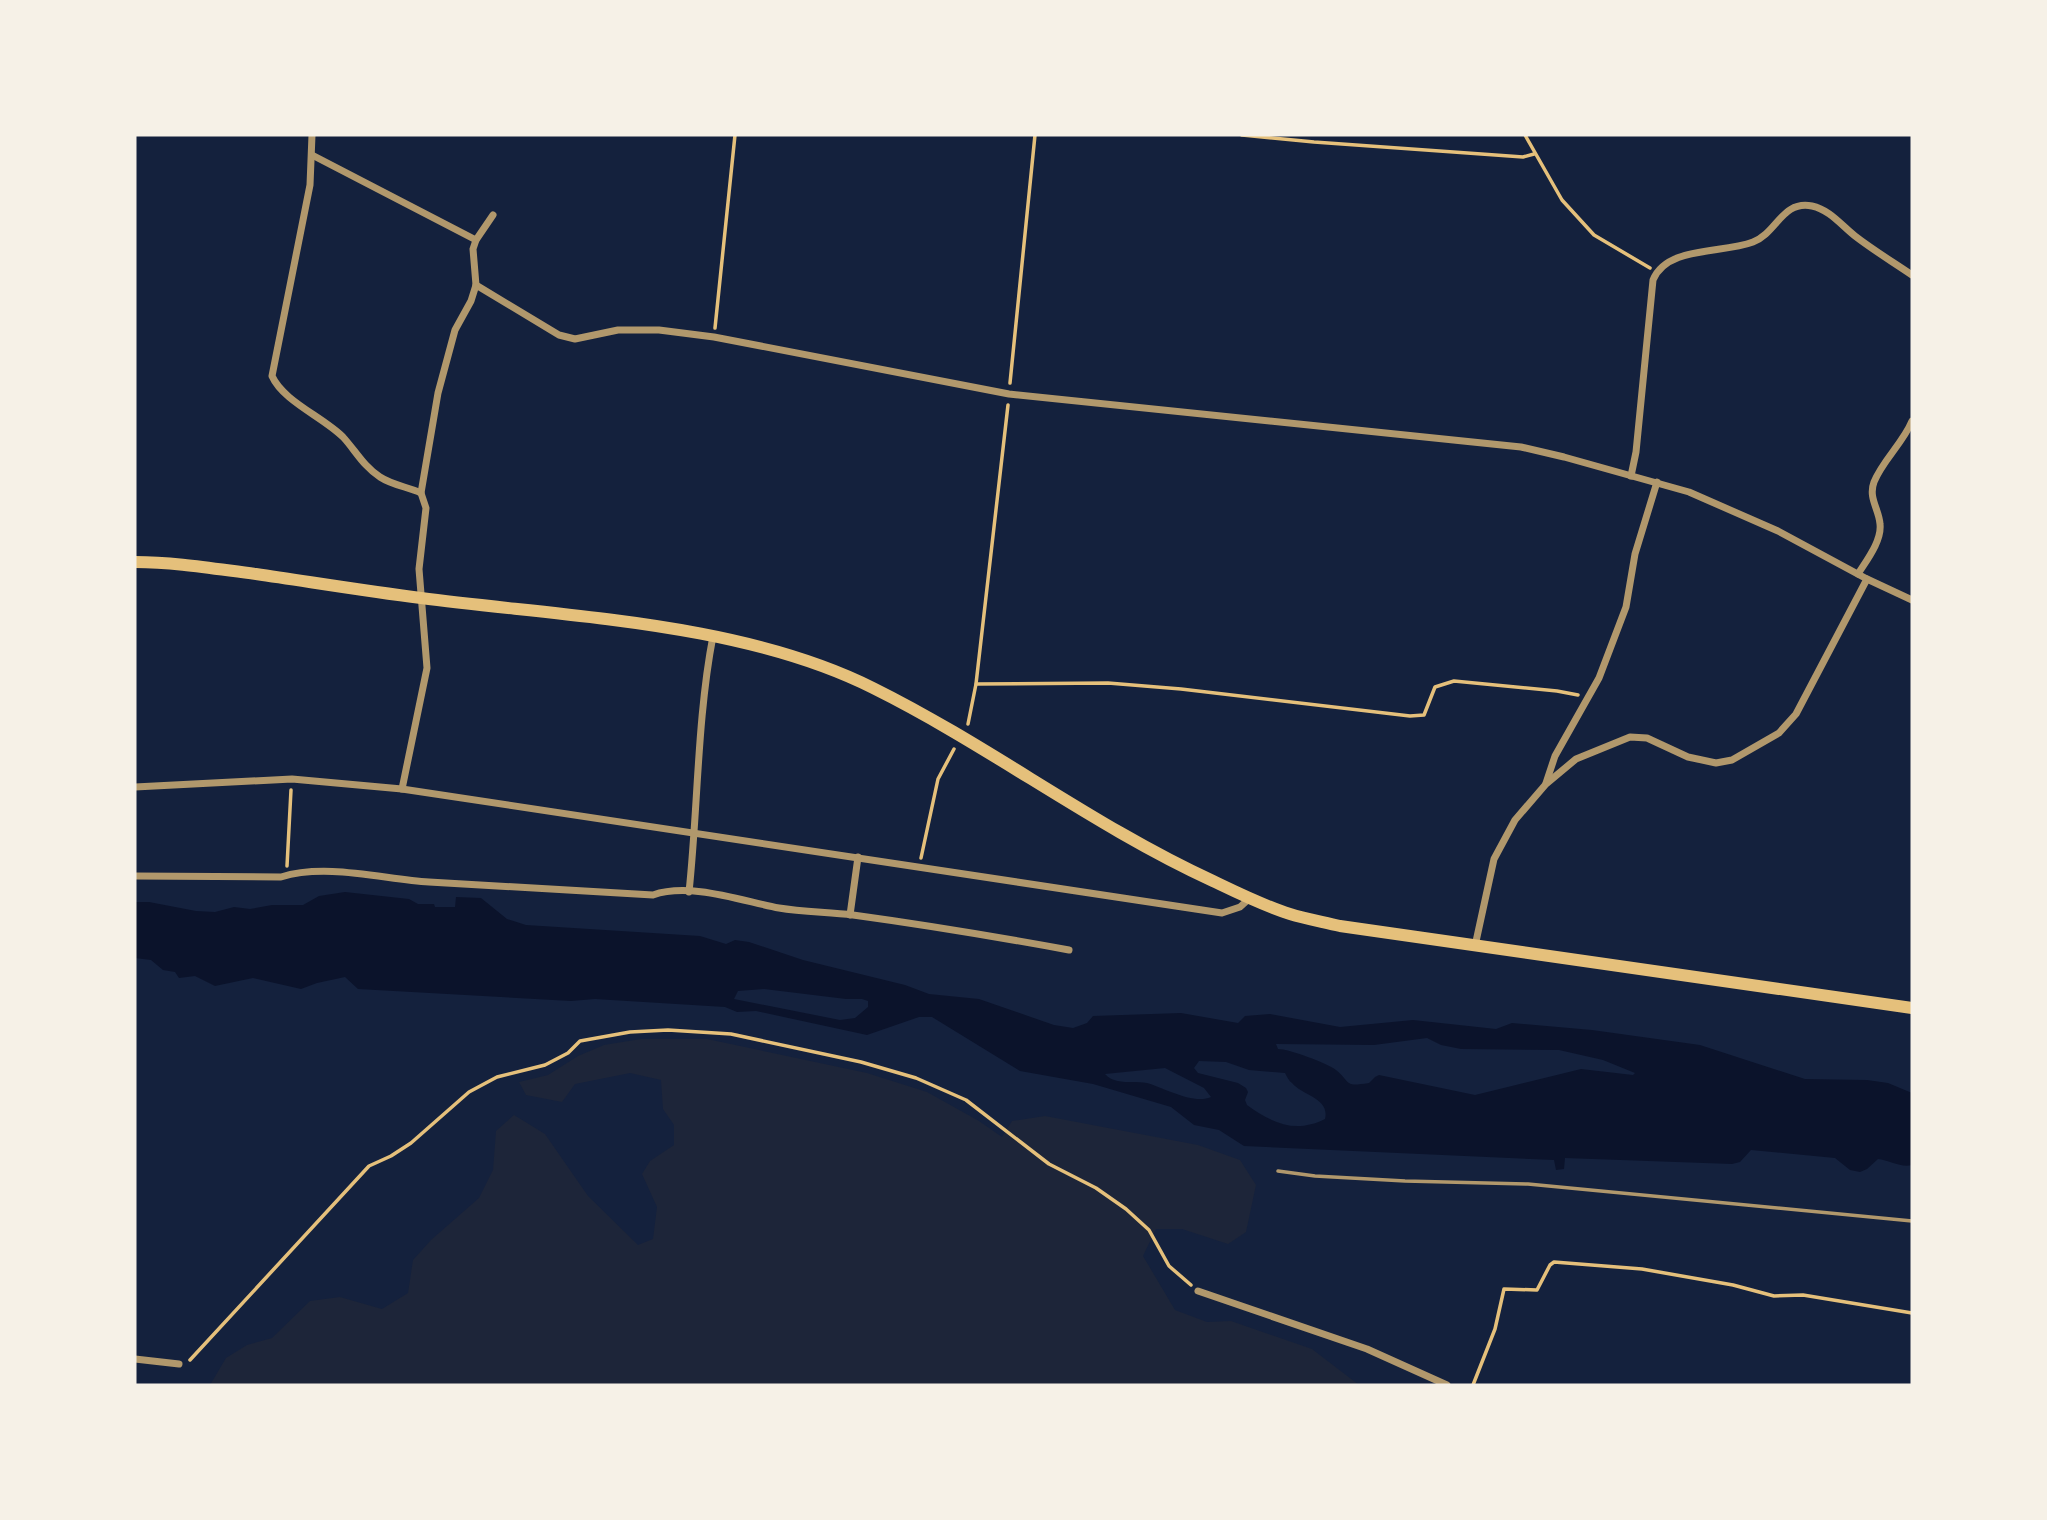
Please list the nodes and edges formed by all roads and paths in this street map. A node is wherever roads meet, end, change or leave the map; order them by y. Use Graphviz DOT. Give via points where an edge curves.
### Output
graph roads {
  1 [pos="312,135"];
  2 [pos="736,135"];
  3 [pos="1035,135"];
  4 [pos="1242,135"];
  5 [pos="1525,135"];
  6 [pos="1534,154"];
  7 [pos="312,155"];
  8 [pos="493,215"];
  9 [pos="475,240"];
  10 [pos="1657,271"];
  11 [pos="1912,275"];
  12 [pos="477,285"];
  13 [pos="714,337"];
  14 [pos="1009,394"];
  15 [pos="1912,421"];
  16 [pos="1631,476"];
  17 [pos="1657,482"];
  18 [pos="421,493"];
  19 [pos="135,562"];
  20 [pos="1858,574"];
  21 [pos="1867,579"];
  22 [pos="421,598"];
  23 [pos="1912,600"];
  24 [pos="713,636"];
  25 [pos="976,684"];
  26 [pos="1587,699"];
  27 [pos="961,735"];
  28 [pos="292,779"];
  29 [pos="1546,784"];
  30 [pos="135,787"];
  31 [pos="402,789"];
  32 [pos="696,832"];
  33 [pos="858,857"];
  34 [pos="919,866"];
  35 [pos="289,875"];
  36 [pos="135,876"];
  37 [pos="689,892"];
  38 [pos="1250,898"];
  39 [pos="850,915"];
  40 [pos="1475,946"];
  41 [pos="1069,950"];
  42 [pos="1912,1008"];
  43 [pos="1278,1171"];
  44 [pos="1912,1221"];
  45 [pos="1198,1291"];
  46 [pos="1912,1313"];
  47 [pos="135,1359"];
  48 [pos="179,1364"];
  49 [pos="1447,1385"];
  50 [pos="1473,1385"];
  1 -- 7 [label="street"];
  2 -- 13 [label="path"];
  3 -- 14 [label="path"];
  4 -- 6 [label="path" via="1523,157"];
  5 -- 6 [label="path"];
  6 -- 10 [label="path" via="1562,200 1594,235"];
  7 -- 9 [label="street"];
  7 -- 18 [label="street" via="272,376 277,387 343,437 370,470 383,480"];
  8 -- 9 [label="street"];
  9 -- 12 [label="street"];
  10 -- 11 [label="street" via="1675,258 1749,244 1764,237 1792,206 1808,205 1825,209 1852,234"];
  10 -- 16 [label="street" via="1649,305"];
  12 -- 13 [label="street" via="559,335 575,339 618,330"];
  12 -- 18 [label="street" via="455,330"];
  13 -- 14 [label="street"];
  14 -- 16 [label="street" via="1521,447"];
  14 -- 25 [label="path"];
  15 -- 20 [label="street" via="1873,483 1872,498 1881,525"];
  16 -- 17 [label="street"];
  17 -- 20 [label="street" via="1778,531"];
  17 -- 26 [label="street" via="1635,554 1626,607"];
  18 -- 22 [label="street" via="426,508 419,569"];
  19 -- 22 [label="highway" via="193,565"];
  20 -- 21 [label="street"];
  21 -- 23 [label="street"];
  21 -- 29 [label="street" via="1796,713 1779,733 1732,760 1716,763 1688,757 1647,738 1630,737 1576,759"];
  22 -- 24 [label="highway"];
  22 -- 31 [label="street" via="427,668"];
  24 -- 27 [label="highway" via="820,666 870,686"];
  24 -- 32 [label="street"];
  25 -- 26 [label="path" via="1108,683 1410,716 1424,715 1435,687 1454,681 1557,691"];
  25 -- 27 [label="path" via="968,725"];
  26 -- 29 [label="street" via="1555,756"];
  27 -- 34 [label="path" via="938,779"];
  27 -- 38 [label="highway" via="1137,842"];
  28 -- 30 [label="street"];
  28 -- 31 [label="street"];
  28 -- 35 [label="path"];
  29 -- 40 [label="street" via="1515,820 1494,859"];
  31 -- 32 [label="street"];
  32 -- 33 [label="street"];
  32 -- 37 [label="street"];
  33 -- 34 [label="street"];
  33 -- 39 [label="street"];
  34 -- 38 [label="street" via="1222,913"];
  35 -- 36 [label="street"];
  35 -- 37 [label="street" via="321,871 653,895"];
  37 -- 39 [label="street"];
  38 -- 40 [label="highway" via="1340,926"];
  39 -- 41 [label="street"];
  40 -- 42 [label="highway"];
  43 -- 44 [label="lane" via="1528,1184"];
  45 -- 48 [label="path" via="1169,1266 1149,1230 1126,1209 1049,1164 966,1100 916,1078 861,1062 731,1034 630,1032 580,1041 545,1065 497,1077 469,1093 411,1143 369,1166 199,1351"];
  45 -- 49 [label="street" via="1367,1349"];
  46 -- 50 [label="path" via="1803,1295 1774,1296 1642,1269 1554,1262 1537,1290 1504,1289 1495,1329"];
  47 -- 48 [label="street"];
}
